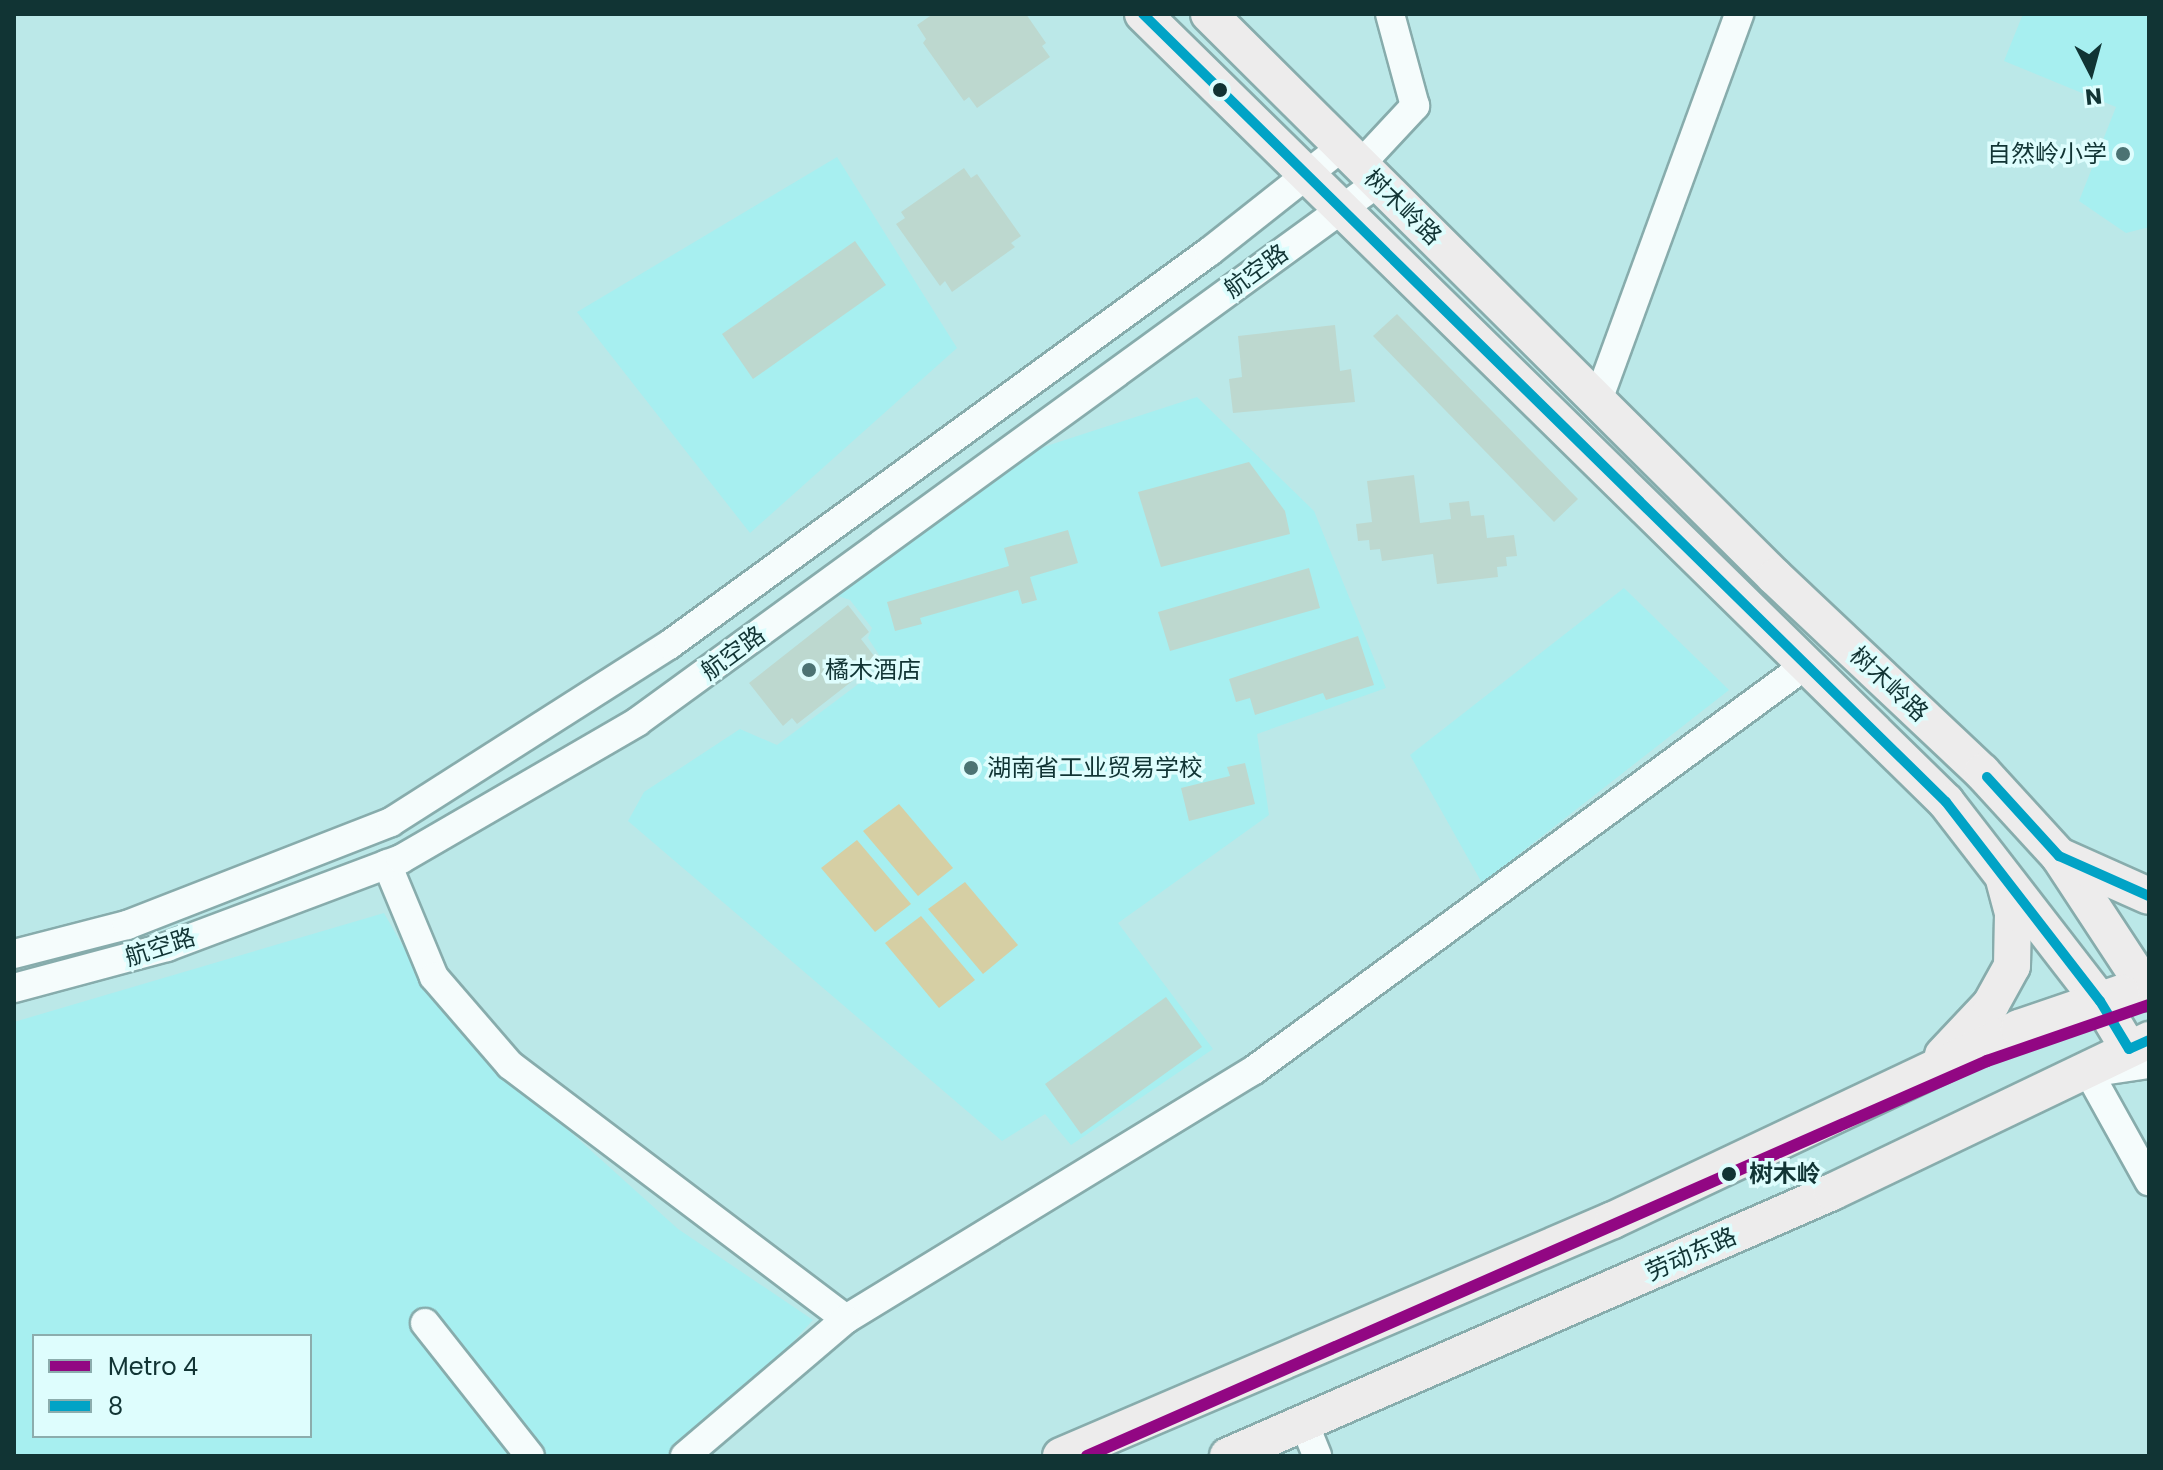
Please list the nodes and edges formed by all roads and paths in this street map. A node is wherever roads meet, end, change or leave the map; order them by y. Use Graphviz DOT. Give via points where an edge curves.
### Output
graph roads {
  1 [pos="1143,14"];
  2 [pos="1209,14"];
  3 [pos="1390,14"];
  4 [pos="1739,14"];
  5 [pos="1360,164"];
  6 [pos="1304,175"];
  7 [pos="1339,211"];
  8 [pos="1598,400"];
  9 [pos="1803,667"];
  10 [pos="391,822"];
  11 [pos="2059,856"];
  12 [pos="394,862"];
  13 [pos="2002,871"];
  14 [pos="2149,896"];
  15 [pos="20,952"];
  16 [pos="47,982"];
  17 [pos="2147,987"];
  18 [pos="14,988"];
  19 [pos="2100,1001"];
  20 [pos="2142,1051"];
  21 [pos="1928,1071"];
  22 [pos="2089,1073"];
  23 [pos="2149,1181"];
  24 [pos="846,1319"];
  25 [pos="425,1323"];
  26 [pos="1304,1423"];
  27 [pos="530,1456"];
  28 [pos="685,1456"];
  29 [pos="1061,1456"];
  30 [pos="1228,1456"];
  31 [pos="1317,1456"];
  1 -- 6 [label="main road, 树木岭路"];
  2 -- 5 [label="main road, 树木岭路"];
  3 -- 5 [label="street" via="1415,106"];
  4 -- 8 [label="street"];
  5 -- 6 [label="street, 航空路"];
  5 -- 7 [label="street, 航空路"];
  5 -- 8 [label="main road, 树木岭路"];
  6 -- 7 [label="main road, 树木岭路"];
  6 -- 10 [label="street, 航空路" via="1197,261 669,645"];
  7 -- 9 [label="main road, 树木岭路"];
  7 -- 12 [label="street, 航空路" via="637,722"];
  8 -- 11 [label="main road, 树木岭路" via="1982,772"];
  9 -- 13 [label="main road, 树木岭路" via="1946,802"];
  9 -- 24 [label="street" via="1254,1070"];
  10 -- 12 [label="street"];
  10 -- 15 [label="street, 航空路" via="127,925"];
  11 -- 14 [label="main road"];
  11 -- 17 [label="main road, 树木岭路"];
  12 -- 16 [label="street, 航空路" via="167,947"];
  12 -- 24 [label="street" via="434,977 510,1065"];
  13 -- 19 [label="main road, 树木岭路"];
  13 -- 21 [label="main road" via="2013,913 2012,966 1991,1004"];
  15 -- 16 [label="street"];
  16 -- 18 [label="street, 航空路"];
  17 -- 19 [label="main road"];
  19 -- 20 [label="main road, 树木岭路"];
  19 -- 21 [label="main road" via="2019,1028"];
  20 -- 22 [label="main road, 劳动东路"];
  21 -- 29 [label="main road" via="1613,1220"];
  22 -- 23 [label="street"];
  22 -- 26 [label="main road, 劳动东路" via="1832,1192"];
  24 -- 28 [label="street"];
  25 -- 27 [label="street"];
  26 -- 30 [label="main road, 劳动东路"];
  26 -- 31 [label="street"];
}
